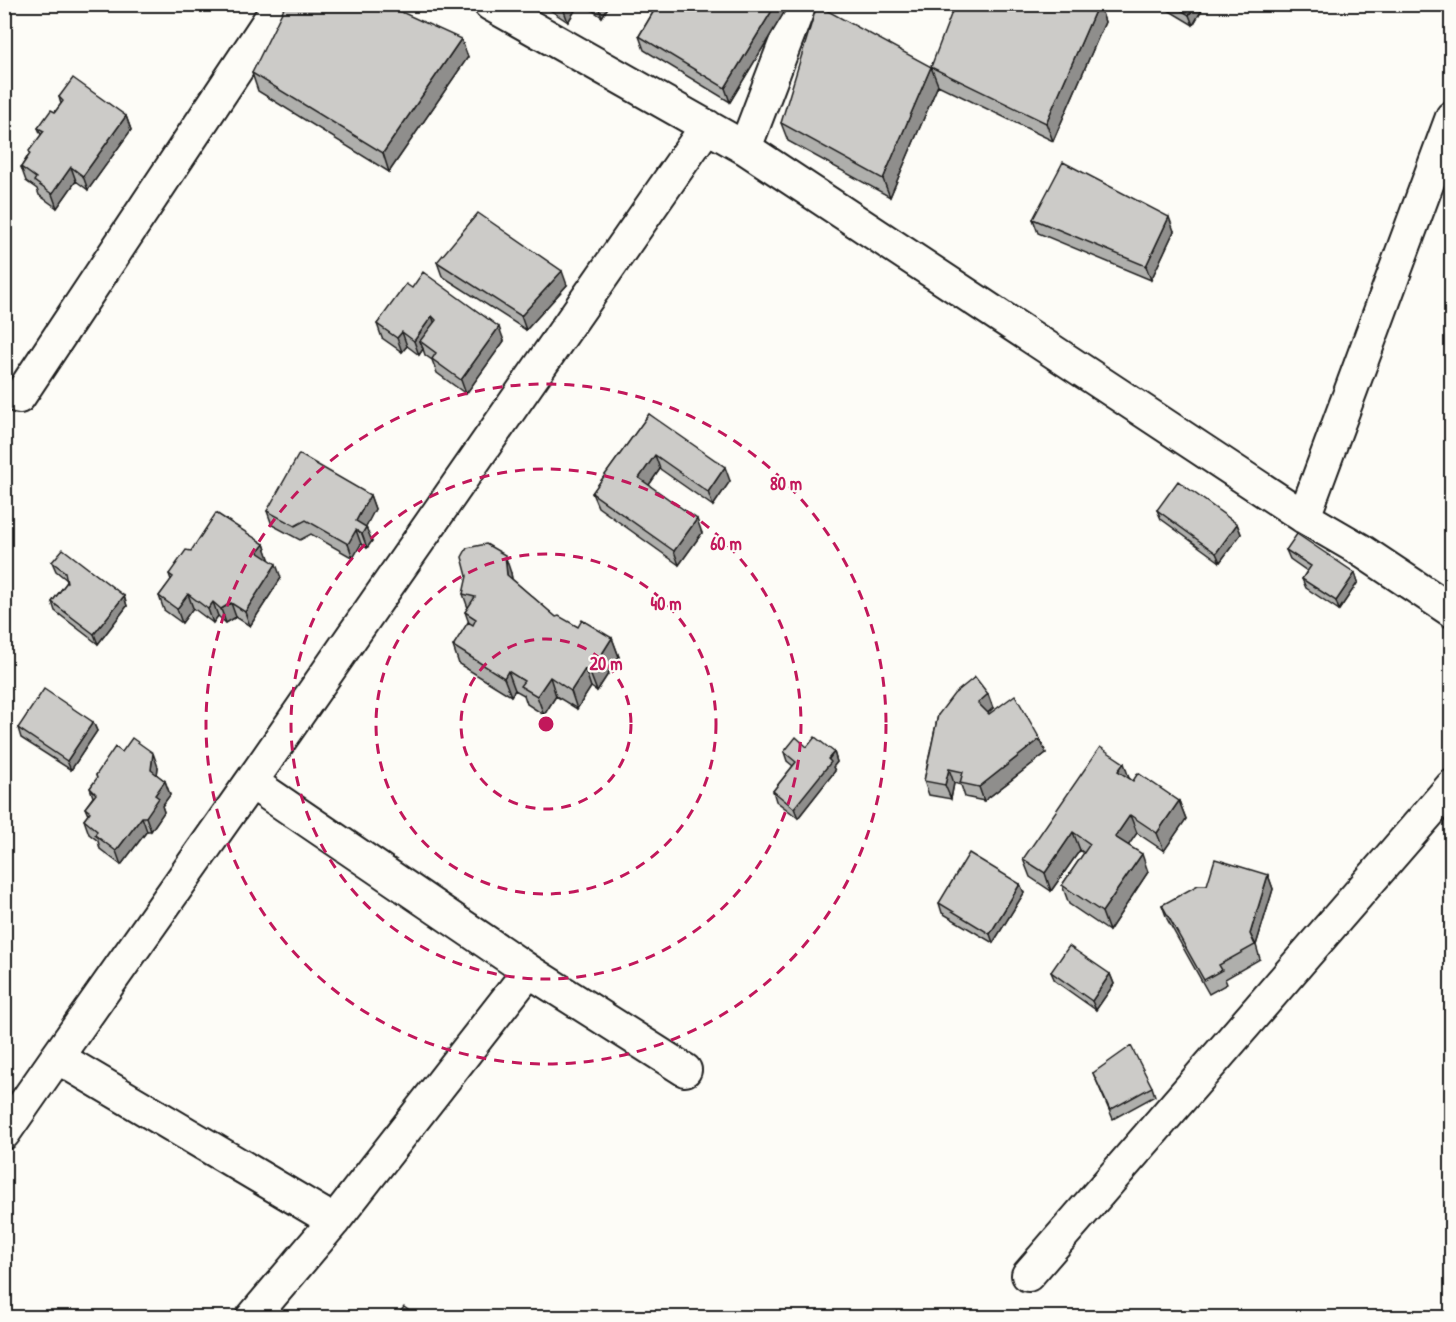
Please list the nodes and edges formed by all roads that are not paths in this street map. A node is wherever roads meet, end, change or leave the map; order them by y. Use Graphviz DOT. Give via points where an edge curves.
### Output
graph roads {
  1 [pos="280,4"];
  2 [pos="490,4"];
  3 [pos="800,4"];
  4 [pos="1452,117"];
  5 [pos="707,126"];
  6 [pos="745,148"];
  7 [pos="19,397"];
  8 [pos="1304,517"];
  9 [pos="1452,610"];
  10 [pos="251,782"];
  11 [pos="1452,786"];
  12 [pos="528,971"];
  13 [pos="57,1057"];
  14 [pos="685,1071"];
  15 [pos="4,1133"];
  16 [pos="334,1221"];
  17 [pos="1028,1275"];
  18 [pos="252,1317"];
  1 -- 7 [label="street"];
  2 -- 5 [label="street"];
  3 -- 6 [label="street"];
  4 -- 8 [label="street"];
  5 -- 6 [label="street"];
  5 -- 10 [label="street"];
  6 -- 8 [label="street"];
  8 -- 9 [label="street"];
  10 -- 12 [label="street"];
  10 -- 13 [label="street"];
  11 -- 17 [label="street"];
  12 -- 14 [label="street"];
  12 -- 16 [label="street"];
  13 -- 15 [label="street"];
  13 -- 16 [label="street"];
  16 -- 18 [label="street"];
}
